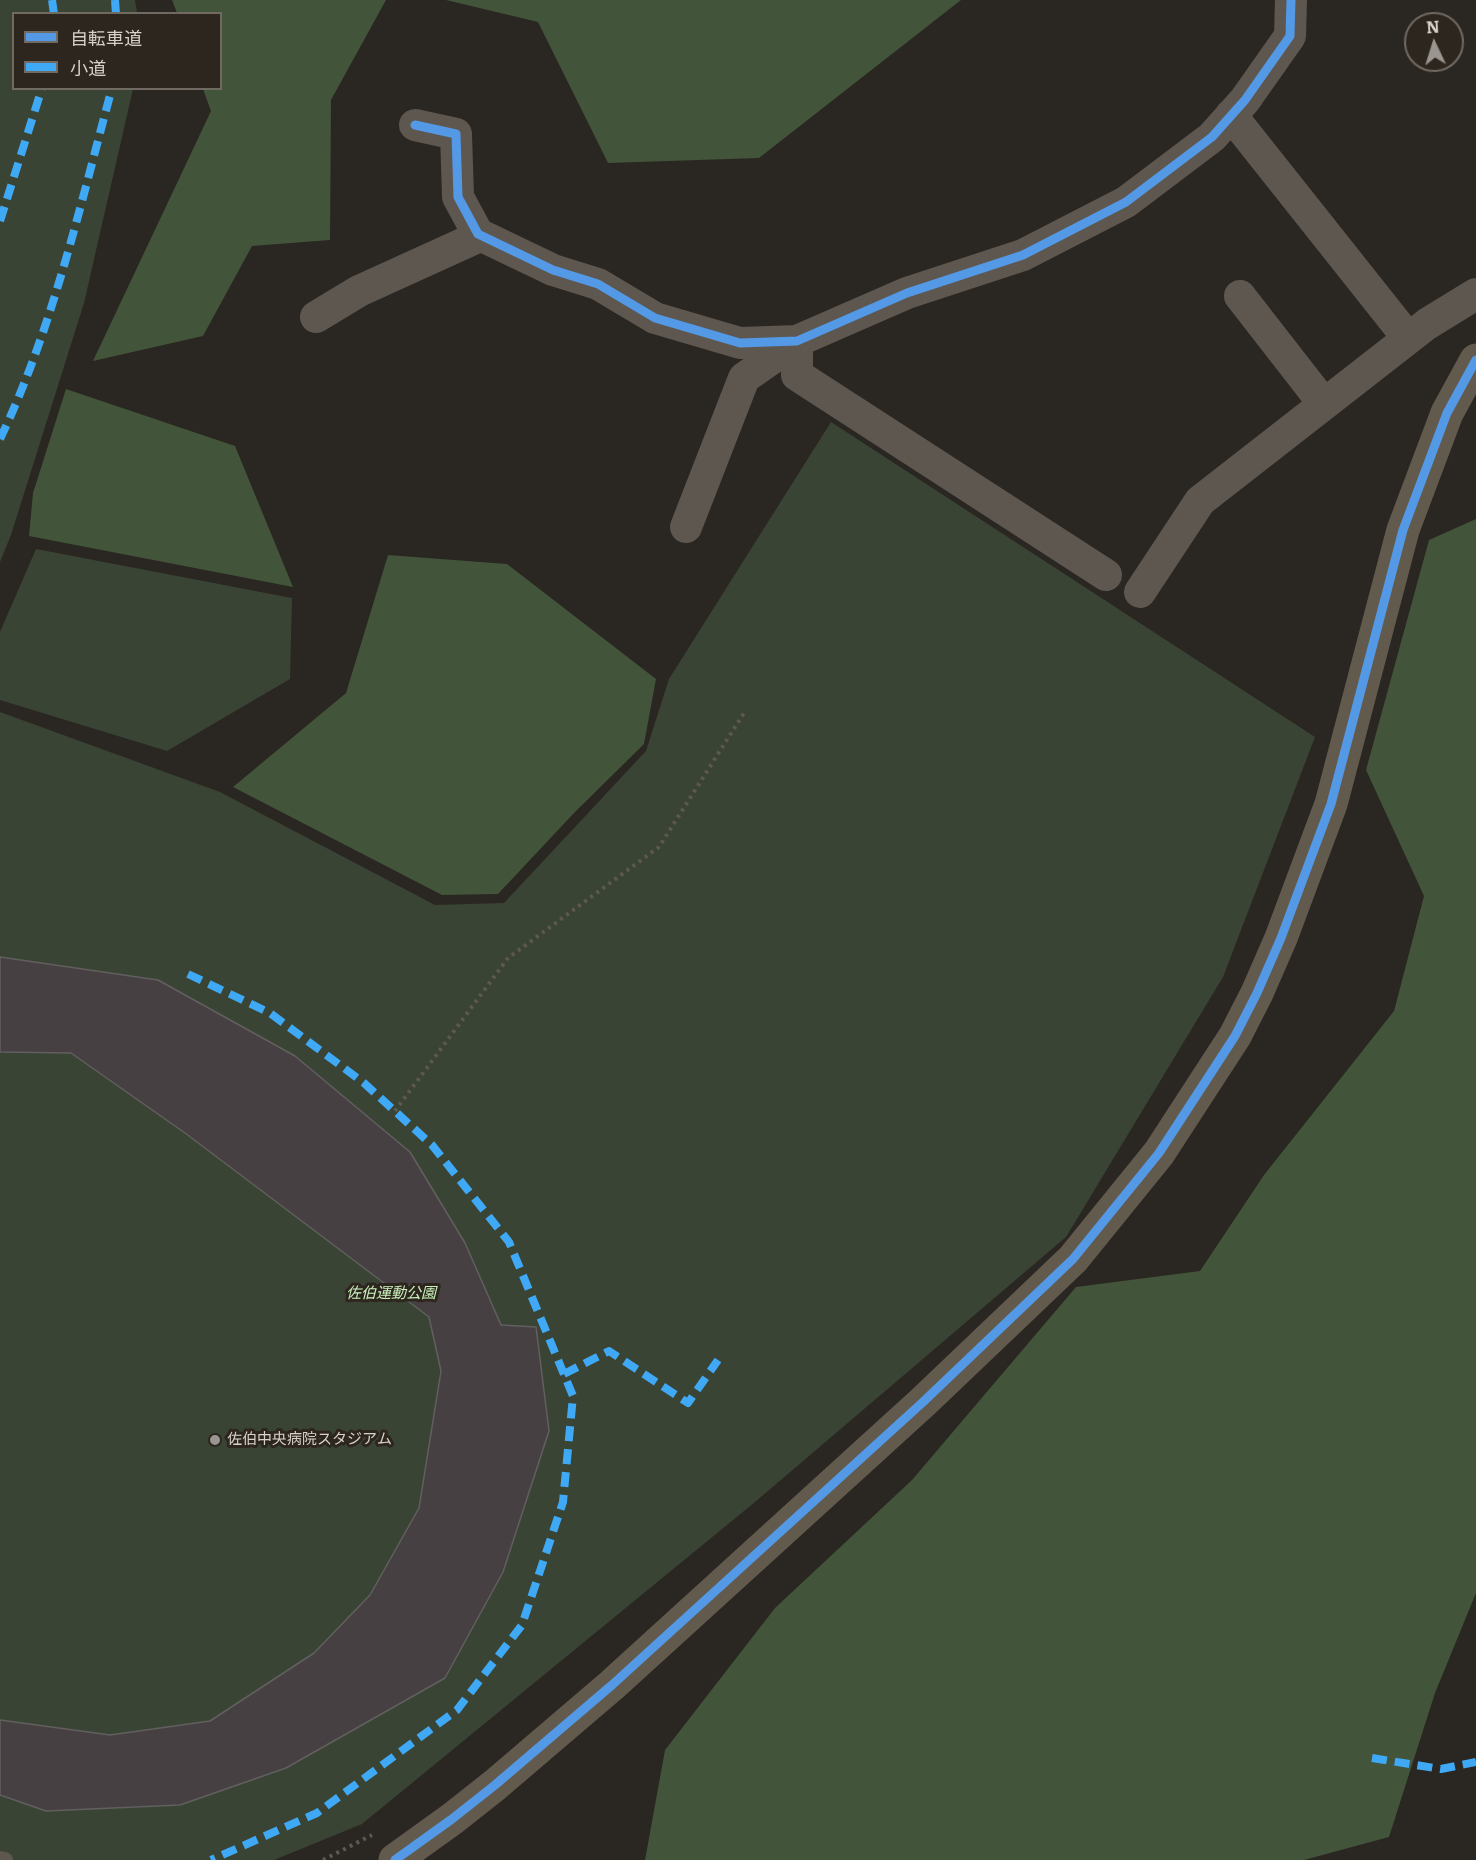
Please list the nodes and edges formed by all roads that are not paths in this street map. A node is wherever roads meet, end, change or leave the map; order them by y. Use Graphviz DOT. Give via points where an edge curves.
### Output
graph roads {
  1 [pos="1292,0"];
  2 [pos="1231,115"];
  3 [pos="415,125"];
  4 [pos="480,236"];
  5 [pos="1476,294"];
  6 [pos="1240,296"];
  7 [pos="316,317"];
  8 [pos="1408,338"];
  9 [pos="797,341"];
  10 [pos="1476,360"];
  11 [pos="1324,404"];
  12 [pos="686,527"];
  13 [pos="1106,574"];
  14 [pos="1140,592"];
  15 [pos="0,1859"];
  16 [pos="5,1860"];
  17 [pos="395,1860"];
  1 -- 2 [label="street" via="1290,36"];
  2 -- 8 [label="street"];
  2 -- 9 [label="street" via="1212,137 1126,202 1023,255 907,293"];
  3 -- 4 [label="street" via="456,134 458,197"];
  4 -- 7 [label="street" via="359,291"];
  4 -- 9 [label="street" via="553,270 598,284 655,318 740,343"];
  5 -- 8 [label="street"];
  6 -- 11 [label="street"];
  8 -- 11 [label="street"];
  9 -- 12 [label="street" via="744,378"];
  9 -- 13 [label="street" via="797,375"];
  10 -- 17 [label="street" via="1447,413 1403,530 1331,804 1281,938 1235,1036 1159,1153 1073,1259 923,1402 612,1685 452,1820"];
  11 -- 14 [label="street" via="1200,501"];
  15 -- 16 [label="lane"];
}
